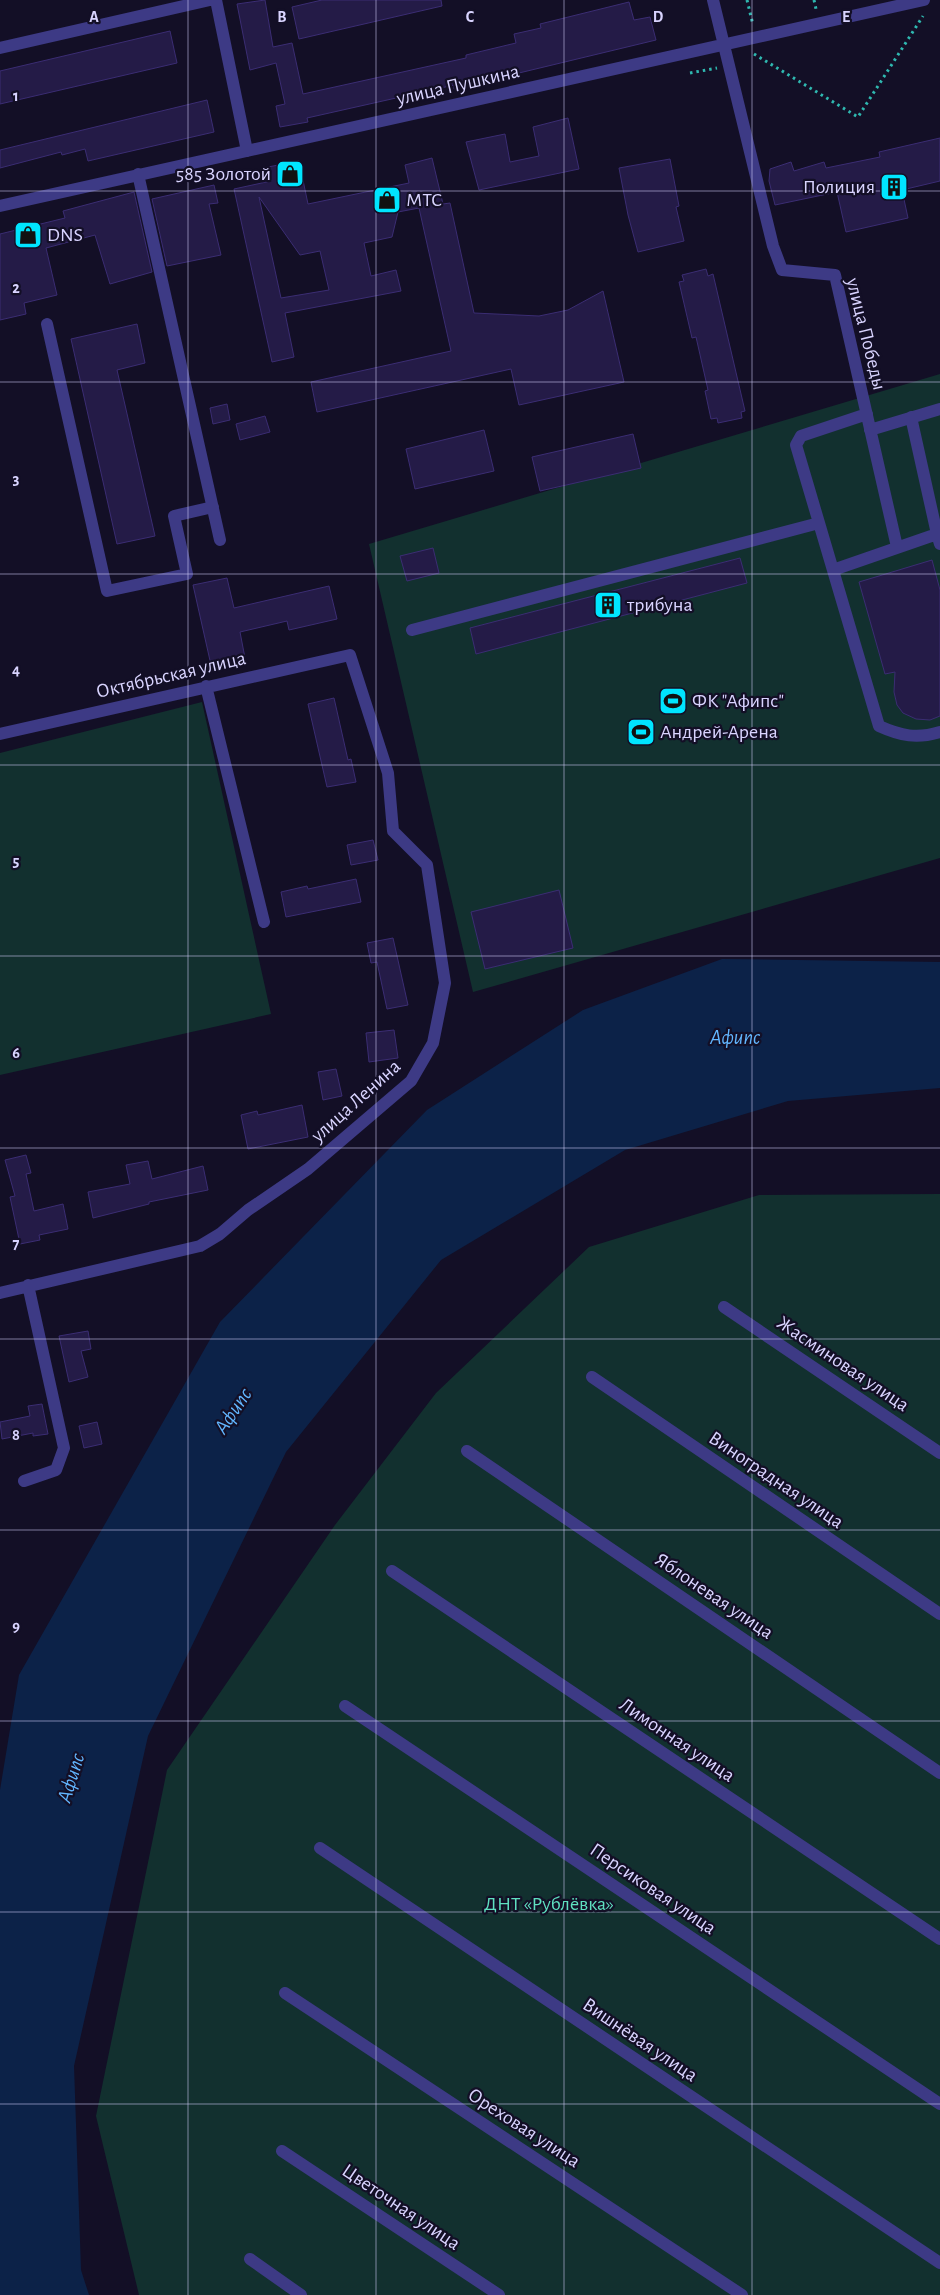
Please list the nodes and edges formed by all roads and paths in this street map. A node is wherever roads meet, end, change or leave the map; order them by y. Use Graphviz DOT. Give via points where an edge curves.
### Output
graph roads {
  1 [pos="210,0"];
  2 [pos="216,0"];
  3 [pos="712,0"];
  4 [pos="924,6"];
  5 [pos="723,45"];
  6 [pos="0,48"];
  7 [pos="754,54"];
  8 [pos="248,151"];
  9 [pos="138,174"];
  10 [pos="0,206"];
  11 [pos="47,324"];
  12 [pos="940,409"];
  13 [pos="867,414"];
  14 [pos="911,417"];
  15 [pos="870,430"];
  16 [pos="213,507"];
  17 [pos="819,523"];
  18 [pos="939,537"];
  19 [pos="220,540"];
  20 [pos="897,548"];
  21 [pos="833,570"];
  22 [pos="412,630"];
  23 [pos="350,655"];
  24 [pos="206,686"];
  25 [pos="940,732"];
  26 [pos="0,734"];
  27 [pos="264,922"];
  28 [pos="28,1285"];
  29 [pos="0,1293"];
  30 [pos="724,1307"];
  31 [pos="592,1377"];
  32 [pos="468,1450"];
  33 [pos="940,1453"];
  34 [pos="24,1481"];
  35 [pos="392,1571"];
  36 [pos="940,1614"];
  37 [pos="345,1706"];
  38 [pos="940,1773"];
  39 [pos="320,1848"];
  40 [pos="940,1939"];
  41 [pos="285,1993"];
  42 [pos="940,2104"];
  43 [pos="282,2151"];
  44 [pos="250,2259"];
  45 [pos="940,2263"];
  46 [pos="301,2295"];
  47 [pos="499,2295"];
  48 [pos="742,2295"];
  1 -- 6 [label="street"];
  2 -- 8 [label="street"];
  3 -- 5 [label="street, улица Победы"];
  4 -- 5 [label="street, улица Пушкина"];
  4 -- 7 [label="path" via="858,117"];
  5 -- 8 [label="street, улица Пушкина"];
  5 -- 13 [label="street, улица Победы" via="772,246 782,270 835,275"];
  8 -- 9 [label="street, улица Пушкина"];
  9 -- 10 [label="street, улица Пушкина"];
  9 -- 16 [label="street"];
  11 -- 16 [label="street" via="107,591 186,574 174,516"];
  12 -- 14 [label="street"];
  13 -- 15 [label="street, улица Победы"];
  13 -- 17 [label="street" via="801,436 796,445"];
  14 -- 15 [label="street"];
  14 -- 18 [label="street"];
  15 -- 20 [label="street, улица Победы"];
  16 -- 19 [label="street"];
  17 -- 21 [label="street"];
  17 -- 22 [label="street"];
  18 -- 20 [label="street"];
  20 -- 21 [label="street"];
  21 -- 25 [label="street" via="879,726 898,735 926,736"];
  23 -- 24 [label="street, Октябрьская улица"];
  23 -- 28 [label="street, улица Ленина" via="388,773 393,831 427,865 445,983 433,1043 411,1081 308,1169 200,1246"];
  24 -- 26 [label="street, Октябрьская улица"];
  24 -- 27 [label="street"];
  28 -- 29 [label="street, улица Ленина"];
  28 -- 34 [label="street" via="64,1448 56,1470"];
  30 -- 33 [label="street, Жасминовая улица"];
  31 -- 36 [label="street, Виноградная улица"];
  32 -- 38 [label="street, Яблоневая улица"];
  35 -- 40 [label="street, Лимонная улица"];
  37 -- 42 [label="street, Персиковая улица"];
  39 -- 45 [label="street, Вишнёвая улица"];
  41 -- 48 [label="street, Ореховая улица"];
  43 -- 47 [label="street, Цветочная улица"];
  44 -- 46 [label="street"];
}
